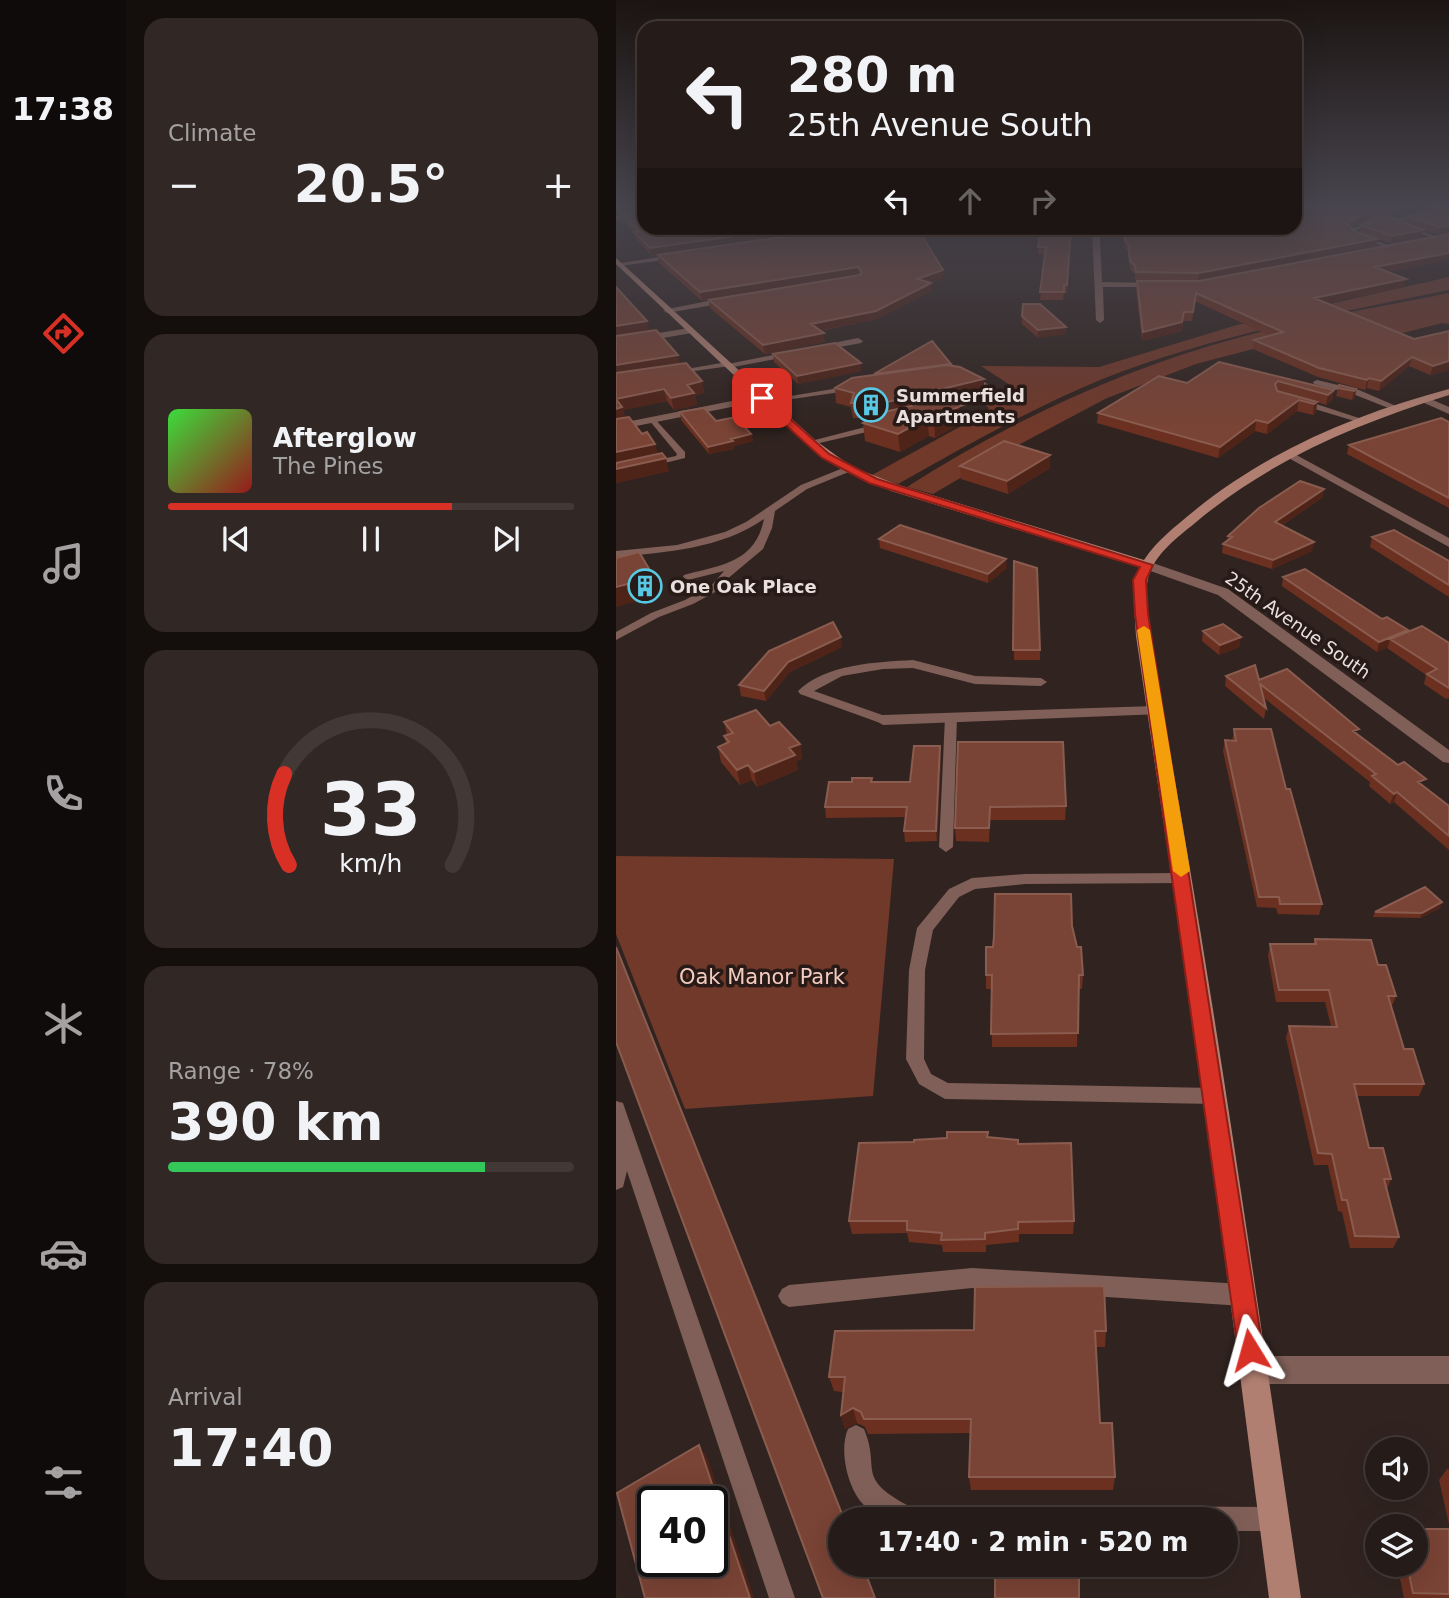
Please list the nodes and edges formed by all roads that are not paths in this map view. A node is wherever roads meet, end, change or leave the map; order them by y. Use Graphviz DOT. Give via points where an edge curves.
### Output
graph roads {
  1 [pos="634,278"];
  2 [pos="1098,278"];
  3 [pos="1098,284"];
  4 [pos="1168,285"];
  5 [pos="738,298"];
  6 [pos="667,310"];
  7 [pos="1100,320"];
  8 [pos="690,331"];
  9 [pos="858,341"];
  10 [pos="616,343"];
  11 [pos="728,365"];
  12 [pos="668,373"];
  13 [pos="957,375"];
  14 [pos="1317,382"];
  15 [pos="856,388"];
  16 [pos="1449,392"];
  17 [pos="763,399"];
  18 [pos="1290,399"];
  19 [pos="1426,400"];
  20 [pos="1399,409"];
  21 [pos="1449,411"];
  22 [pos="932,414"];
  23 [pos="653,420"];
  24 [pos="1364,421"];
  25 [pos="894,423"];
  26 [pos="616,427"];
  27 [pos="811,442"];
  28 [pos="1289,454"];
  29 [pos="848,469"];
  30 [pos="616,472"];
  31 [pos="770,511"];
  32 [pos="1449,543"];
  33 [pos="616,554"];
  34 [pos="740,564"];
  35 [pos="1147,565"];
  36 [pos="688,577"];
  37 [pos="616,637"];
  38 [pos="1041,682"];
  39 [pos="1155,711"];
  40 [pos="951,717"];
  41 [pos="883,720"];
  42 [pos="1449,758"];
  43 [pos="946,847"];
  44 [pos="1182,878"];
  45 [pos="1214,1097"];
  46 [pos="616,1109"];
  47 [pos="625,1131"];
  48 [pos="616,1181"];
  49 [pos="1242,1294"];
  50 [pos="789,1296"];
  51 [pos="1253,1370"];
  52 [pos="1449,1370"];
  53 [pos="856,1437"];
  54 [pos="1274,1519"];
  55 [pos="782,1598"];
  56 [pos="1285,1598"];
  1 -- 6 [label="street, 25th Avenue South"];
  2 -- 3 [label="street"];
  3 -- 4 [label="street"];
  3 -- 7 [label="street"];
  5 -- 6 [label="street"];
  6 -- 8 [label="street, 25th Avenue South"];
  8 -- 10 [label="street"];
  8 -- 11 [label="street, 25th Avenue South"];
  9 -- 11 [label="street"];
  11 -- 12 [label="lane"];
  11 -- 17 [label="street, 25th Avenue South"];
  13 -- 22 [label="lane" via="979,381 991,390 991,396"];
  14 -- 20 [label="lane"];
  15 -- 17 [label="lane"];
  16 -- 19 [label="street"];
  17 -- 23 [label="street"];
  17 -- 27 [label="street, 25th Avenue South"];
  18 -- 24 [label="lane"];
  19 -- 20 [label="street"];
  19 -- 21 [label="street"];
  20 -- 24 [label="street"];
  23 -- 26 [label="street"];
  23 -- 30 [label="lane" via="682,454 680,458"];
  24 -- 28 [label="street"];
  25 -- 27 [label="lane"];
  27 -- 29 [label="street, 25th Avenue South"];
  28 -- 32 [label="street"];
  28 -- 35 [label="street" via="1202,509 1154,552"];
  29 -- 31 [label="lane" via="804,487"];
  29 -- 35 [label="street, 25th Avenue South" via="895,488"];
  31 -- 33 [label="lane" via="705,542"];
  31 -- 34 [label="lane" via="759,547"];
  34 -- 36 [label="lane"];
  34 -- 37 [label="lane" via="715,588"];
  35 -- 39 [label="street" via="1139,580"];
  35 -- 42 [label="street, 25th Avenue South" via="1223,592"];
  38 -- 41 [label="lane" via="975,680 913,664 883,665 839,673 804,691"];
  39 -- 40 [label="street"];
  39 -- 44 [label="street"];
  40 -- 41 [label="street"];
  40 -- 43 [label="lane"];
  44 -- 45 [label="street"];
  44 -- 45 [label="lane" via="1025,879 972,884 954,893 925,929 917,970 915,1059 925,1079 945,1091"];
  45 -- 49 [label="street"];
  46 -- 47 [label="lane"];
  47 -- 48 [label="lane"];
  47 -- 55 [label="lane"];
  49 -- 50 [label="lane" via="972,1278"];
  49 -- 51 [label="street"];
  51 -- 52 [label="street"];
  51 -- 54 [label="street"];
  53 -- 54 [label="lane" via="858,1477 877,1503 905,1517"];
  54 -- 56 [label="street"];
}
